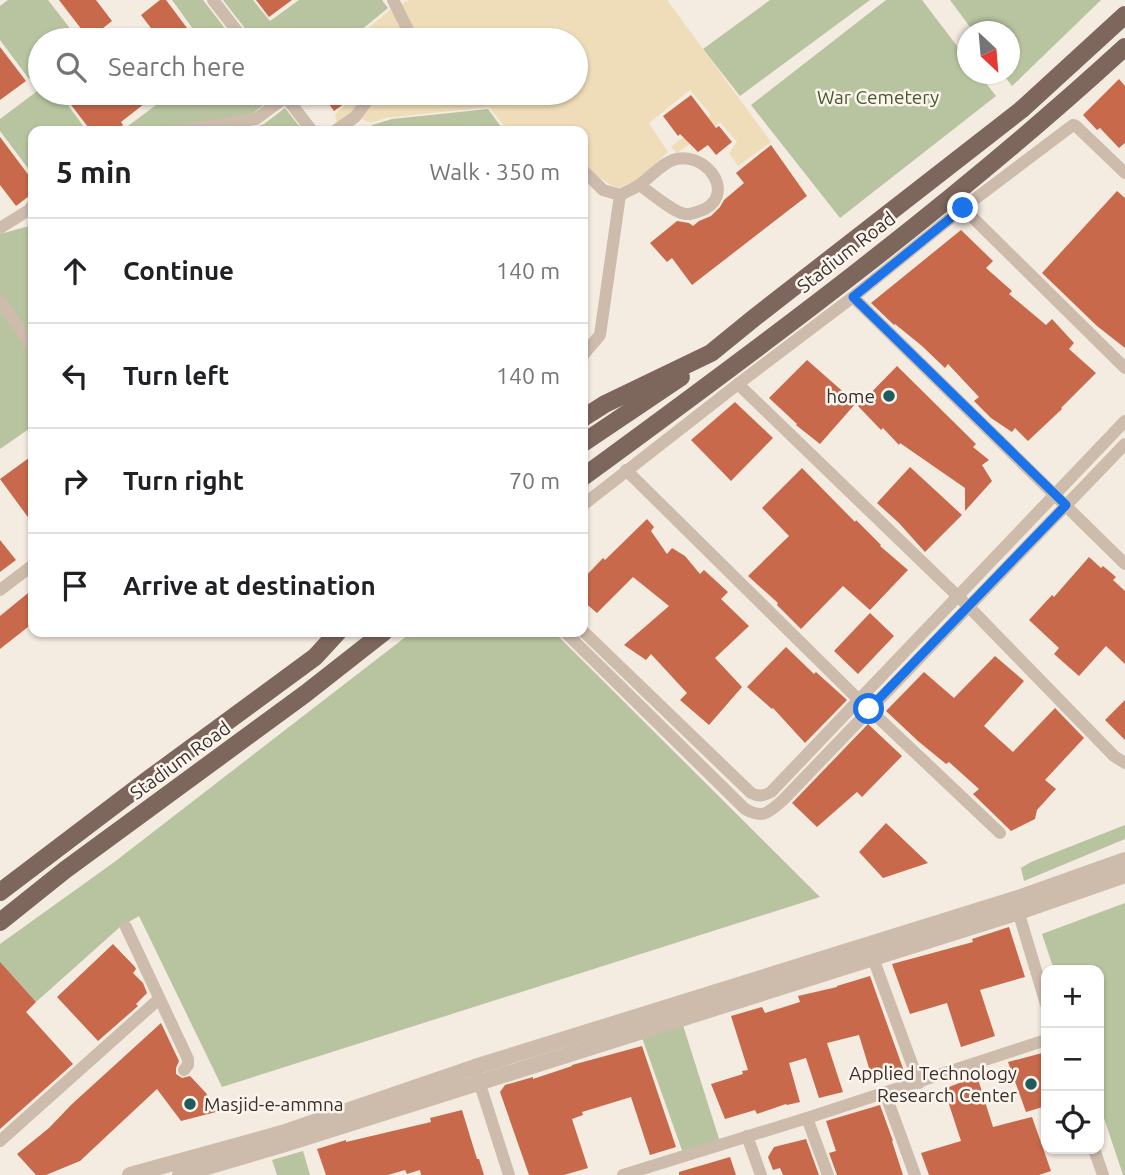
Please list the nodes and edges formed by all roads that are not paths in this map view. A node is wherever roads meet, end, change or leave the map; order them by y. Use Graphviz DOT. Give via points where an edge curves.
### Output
graph roads {
  1 [pos="213,0"];
  2 [pos="393,0"];
  3 [pos="1125,15"];
  4 [pos="235,28"];
  5 [pos="407,28"];
  6 [pos="1125,47"];
  7 [pos="273,105"];
  8 [pos="292,105"];
  9 [pos="364,105"];
  10 [pos="209,126"];
  11 [pos="308,126"];
  12 [pos="342,126"];
  13 [pos="1125,173"];
  14 [pos="588,175"];
  15 [pos="639,185"];
  16 [pos="620,195"];
  17 [pos="28,208"];
  18 [pos="963,208"];
  19 [pos="0,228"];
  20 [pos="853,297"];
  21 [pos="0,302"];
  22 [pos="28,341"];
  23 [pos="588,349"];
  24 [pos="711,353"];
  25 [pos="1125,368"];
  26 [pos="738,384"];
  27 [pos="588,415"];
  28 [pos="1125,421"];
  29 [pos="588,440"];
  30 [pos="1125,444"];
  31 [pos="626,470"];
  32 [pos="588,473"];
  33 [pos="1055,495"];
  34 [pos="588,501"];
  35 [pos="1066,505"];
  36 [pos="1125,564"];
  37 [pos="28,569"];
  38 [pos="0,590"];
  39 [pos="957,595"];
  40 [pos="969,607"];
  41 [pos="588,636"];
  42 [pos="334,637"];
  43 [pos="378,637"];
  44 [pos="570,637"];
  45 [pos="864,704"];
  46 [pos="1125,763"];
  47 [pos="1000,833"];
  48 [pos="1125,860"];
  49 [pos="1125,876"];
  50 [pos="0,892"];
  51 [pos="1017,906"];
  52 [pos="0,922"];
  53 [pos="126,927"];
  54 [pos="873,958"];
  55 [pos="1041,987"];
  56 [pos="159,999"];
  57 [pos="1041,1042"];
  58 [pos="184,1070"];
  59 [pos="477,1075"];
  60 [pos="919,1083"];
  61 [pos="886,1093"];
  62 [pos="807,1118"];
  63 [pos="747,1136"];
  64 [pos="284,1139"];
  65 [pos="0,1142"];
  66 [pos="1096,1154"];
  67 [pos="1103,1173"];
  68 [pos="130,1175"];
  69 [pos="180,1175"];
  70 [pos="509,1175"];
  71 [pos="623,1175"];
  72 [pos="761,1175"];
  73 [pos="828,1175"];
  74 [pos="915,1175"];
  75 [pos="1089,1175"];
  1 -- 4 [label="street"];
  2 -- 5 [label="street"];
  3 -- 24 [label="main road, Stadium Road" via="1021,110"];
  6 -- 32 [label="main road, Stadium Road" via="1056,110 830,293"];
  7 -- 10 [label="street" via="256,119"];
  8 -- 11 [label="street"];
  9 -- 12 [label="street"];
  13 -- 18 [label="street" via="1073,125"];
  14 -- 16 [label="street" via="603,190"];
  15 -- 15 [label="street" via="686,214 712,205 717,186 713,173 688,158 672,160"];
  15 -- 16 [label="street"];
  16 -- 23 [label="street" via="600,335"];
  17 -- 19 [label="street"];
  18 -- 20 [label="street"];
  18 -- 25 [label="street"];
  20 -- 26 [label="street"];
  20 -- 33 [label="street"];
  21 -- 22 [label="street"];
  24 -- 27 [label="main road, Stadium Road"];
  24 -- 29 [label="main road"];
  26 -- 31 [label="street"];
  26 -- 39 [label="street"];
  28 -- 33 [label="street"];
  30 -- 35 [label="street"];
  31 -- 34 [label="street"];
  31 -- 45 [label="street"];
  33 -- 35 [label="street"];
  33 -- 39 [label="street"];
  35 -- 36 [label="street"];
  35 -- 40 [label="street"];
  37 -- 38 [label="street"];
  39 -- 40 [label="street"];
  39 -- 45 [label="street"];
  40 -- 45 [label="street"];
  40 -- 46 [label="street"];
  41 -- 45 [label="street" via="758,796 771,792"];
  42 -- 50 [label="main road, Stadium Road" via="316,657"];
  43 -- 52 [label="main road, Stadium Road"];
  44 -- 45 [label="street" via="745,809 757,815 783,800"];
  45 -- 47 [label="street"];
  48 -- 51 [label="street"];
  49 -- 51 [label="street"];
  51 -- 54 [label="street"];
  51 -- 55 [label="street"];
  51 -- 59 [label="street"];
  53 -- 56 [label="street"];
  54 -- 59 [label="street"];
  54 -- 60 [label="street"];
  56 -- 58 [label="street" via="188,1059"];
  56 -- 65 [label="street"];
  57 -- 60 [label="street"];
  59 -- 64 [label="street"];
  59 -- 70 [label="street"];
  60 -- 61 [label="street"];
  61 -- 62 [label="street"];
  61 -- 74 [label="street"];
  62 -- 63 [label="street"];
  62 -- 73 [label="street"];
  63 -- 71 [label="street"];
  63 -- 72 [label="street"];
  64 -- 68 [label="street"];
  64 -- 69 [label="street"];
  66 -- 67 [label="street"];
  67 -- 75 [label="street"];
}
